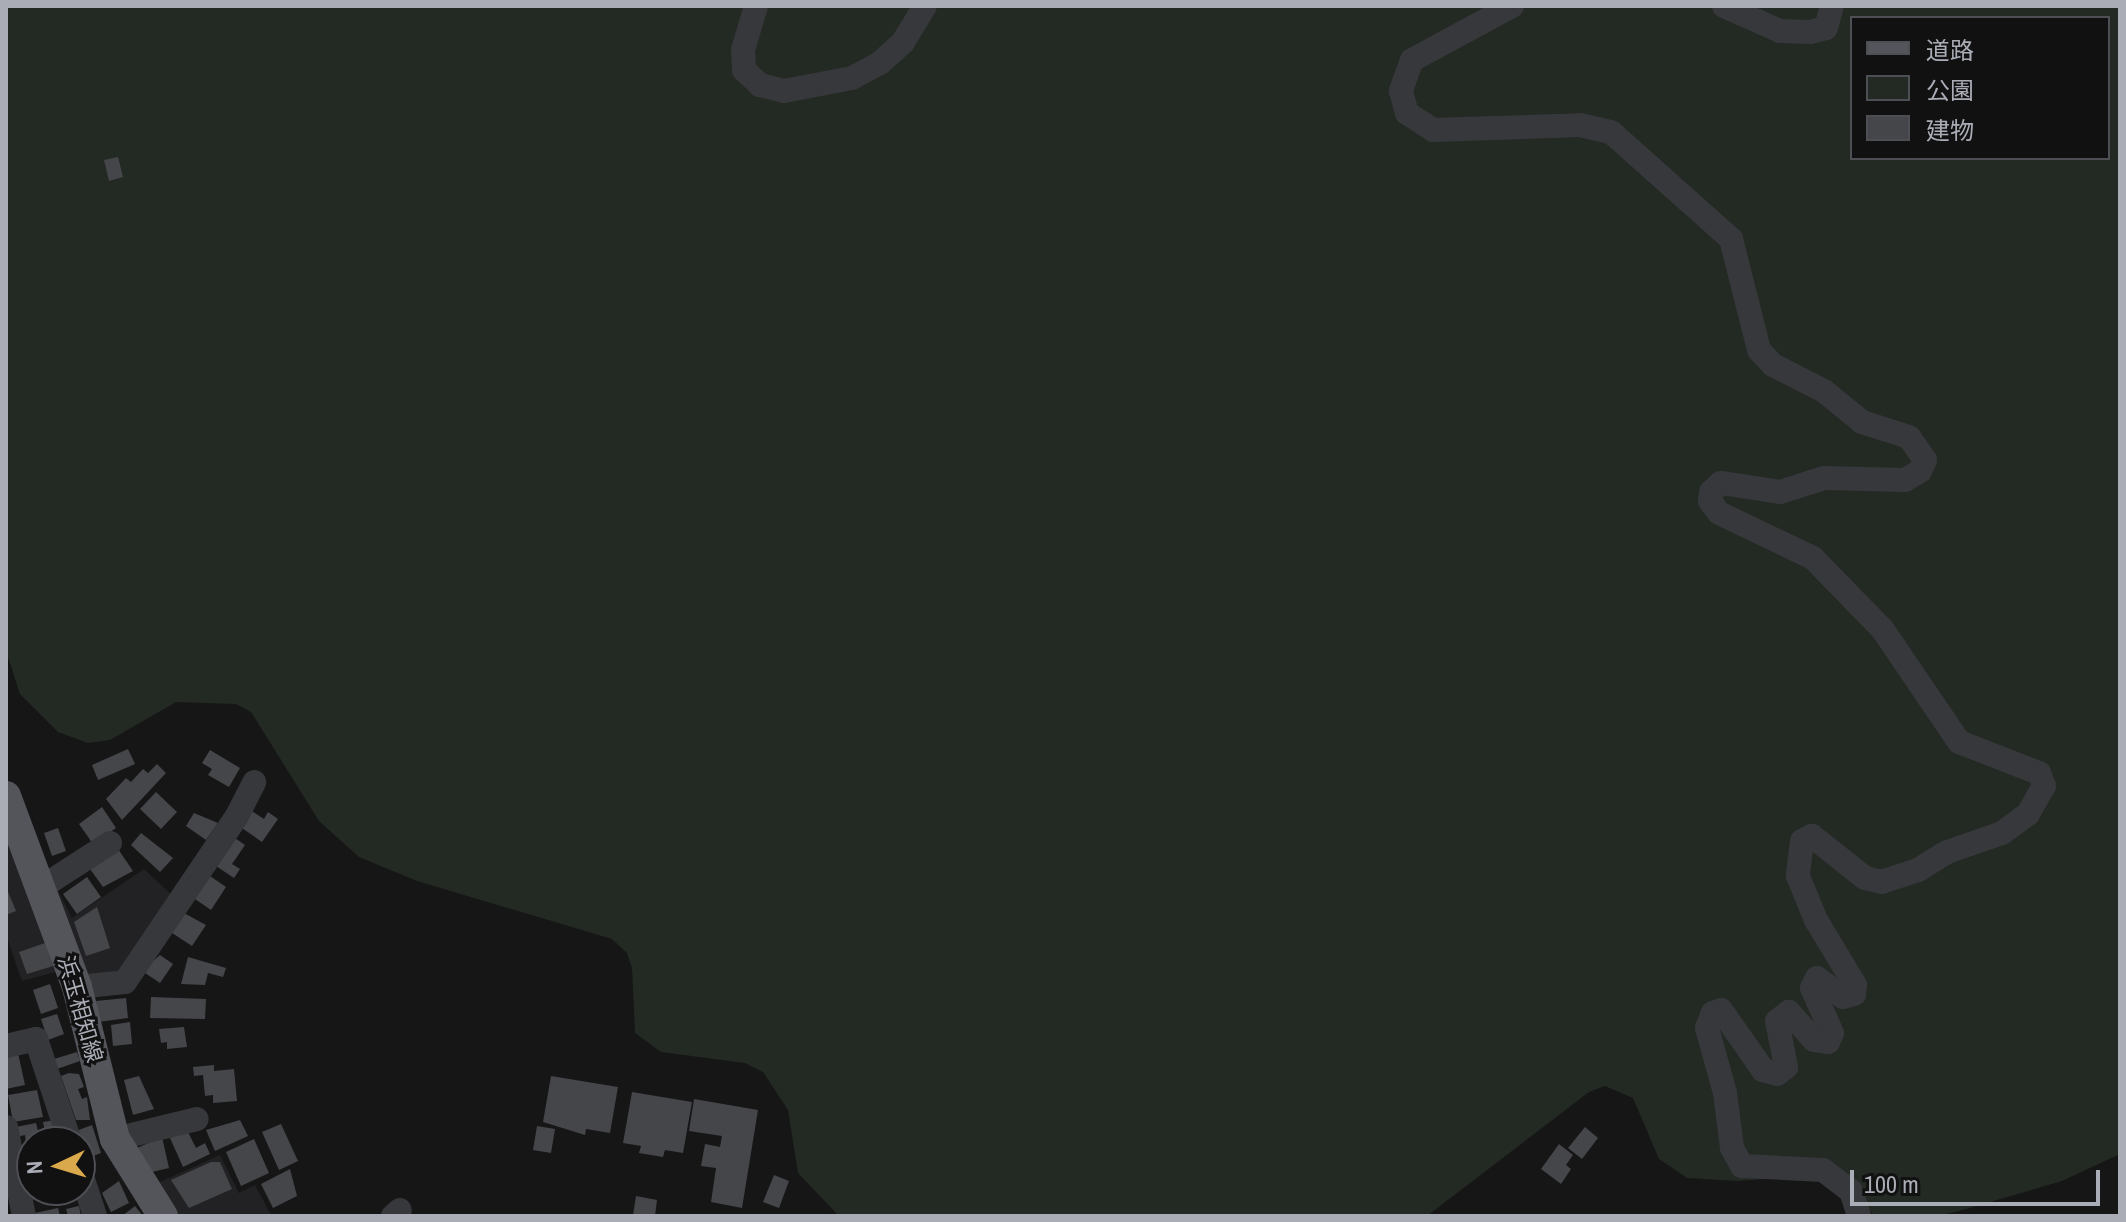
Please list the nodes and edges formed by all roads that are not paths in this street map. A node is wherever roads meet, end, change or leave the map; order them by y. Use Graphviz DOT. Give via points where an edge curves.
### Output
graph roads {
  1 [pos="756,6"];
  2 [pos="925,6"];
  3 [pos="1512,6"];
  4 [pos="1724,6"];
  5 [pos="1832,6"];
  6 [pos="254,782"];
  7 [pos="6,796"];
  8 [pos="110,843"];
  9 [pos="42,887"];
  10 [pos="77,987"];
  11 [pos="6,1046"];
  12 [pos="197,1119"];
  13 [pos="65,1126"];
  14 [pos="6,1127"];
  15 [pos="115,1139"];
  16 [pos="24,1216"];
  17 [pos="163,1216"];
  18 [pos="1859,1216"];
  1 -- 2 [label="street" via="743,50 744,70 760,85 784,91 852,78 880,63 903,42"];
  3 -- 18 [label="street" via="1412,60 1403,73 1401,91 1407,113 1433,130 1580,125 1611,132 1731,239 1759,350 1773,365 1824,391 1862,422 1909,437 1925,460 1920,471 1905,480 1824,478 1780,492 1721,483 1710,501 1719,513 1813,558 1883,630 1959,742 2039,773 2044,786 2028,814 2002,833 1882,882 1865,878 1812,836 1802,841 1798,876 1816,920 1855,985 1854,994 1843,997 1817,978 1812,988 1832,1033 1828,1042 1814,1040 1789,1012 1777,1021 1786,1067 1777,1074 1763,1070 1721,1010 1713,1013 1707,1028 1725,1093 1732,1148 1742,1166 1823,1170 1851,1191"];
  4 -- 5 [label="street" via="1780,31 1810,32 1826,28"];
  6 -- 10 [label="street" via="237,816 125,982"];
  7 -- 9 [label="main road, 浜玉相知線"];
  8 -- 9 [label="street"];
  9 -- 10 [label="main road, 浜玉相知線"];
  10 -- 15 [label="main road, 浜玉相知線"];
  11 -- 13 [label="street" via="36,1039"];
  12 -- 15 [label="street"];
  14 -- 16 [label="street"];
  15 -- 17 [label="main road, 浜玉相知線"];
}
